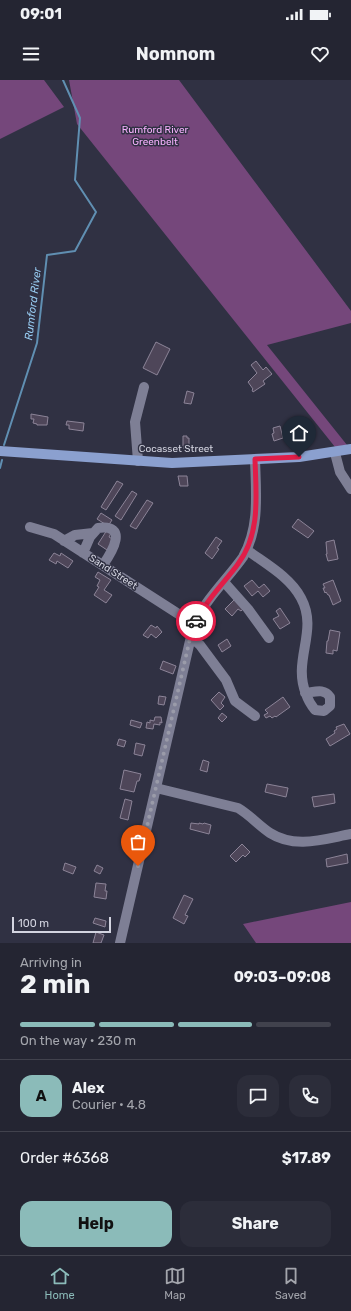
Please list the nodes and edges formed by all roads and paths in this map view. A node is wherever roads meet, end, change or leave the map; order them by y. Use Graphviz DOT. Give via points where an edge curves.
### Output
graph roads {
  1 [pos="144,387"];
  2 [pos="351,449"];
  3 [pos="0,451"];
  4 [pos="335,453"];
  5 [pos="255,459"];
  6 [pos="138,461"];
  7 [pos="351,489"];
  8 [pos="30,527"];
  9 [pos="93,533"];
  10 [pos="64,541"];
  11 [pos="247,550"];
  12 [pos="83,553"];
  13 [pos="103,565"];
  14 [pos="224,582"];
  15 [pos="194,624"];
  16 [pos="191,637"];
  17 [pos="269,638"];
  18 [pos="305,693"];
  19 [pos="255,716"];
  20 [pos="156,788"];
  21 [pos="351,834"];
  22 [pos="120,943"];
  1 -- 6 [label="street" via="135,422"];
  2 -- 4 [label="main road, Cocasset Street"];
  3 -- 6 [label="main road, Cocasset Street"];
  4 -- 5 [label="main road, Cocasset Street"];
  4 -- 7 [label="street" via="340,472"];
  5 -- 6 [label="main road, Cocasset Street" via="172,463"];
  5 -- 11 [label="street" via="256,513"];
  8 -- 10 [label="street, Sand Street" via="54,534"];
  9 -- 10 [label="street" via="75,535"];
  9 -- 12 [label="street"];
  9 -- 13 [label="street" via="103,527 115,532 115,543"];
  10 -- 12 [label="street, Sand Street"];
  11 -- 14 [label="street"];
  11 -- 18 [label="street" via="290,582 304,604 308,629 301,672"];
  12 -- 13 [label="street, Sand Street"];
  13 -- 15 [label="street, Sand Street"];
  14 -- 15 [label="street"];
  14 -- 17 [label="street"];
  15 -- 16 [label="street"];
  16 -- 19 [label="street" via="226,680 235,701"];
  16 -- 20 [label="street"];
  20 -- 21 [label="street" via="238,808 271,834 286,840 308,842"];
  20 -- 22 [label="street"];
}
